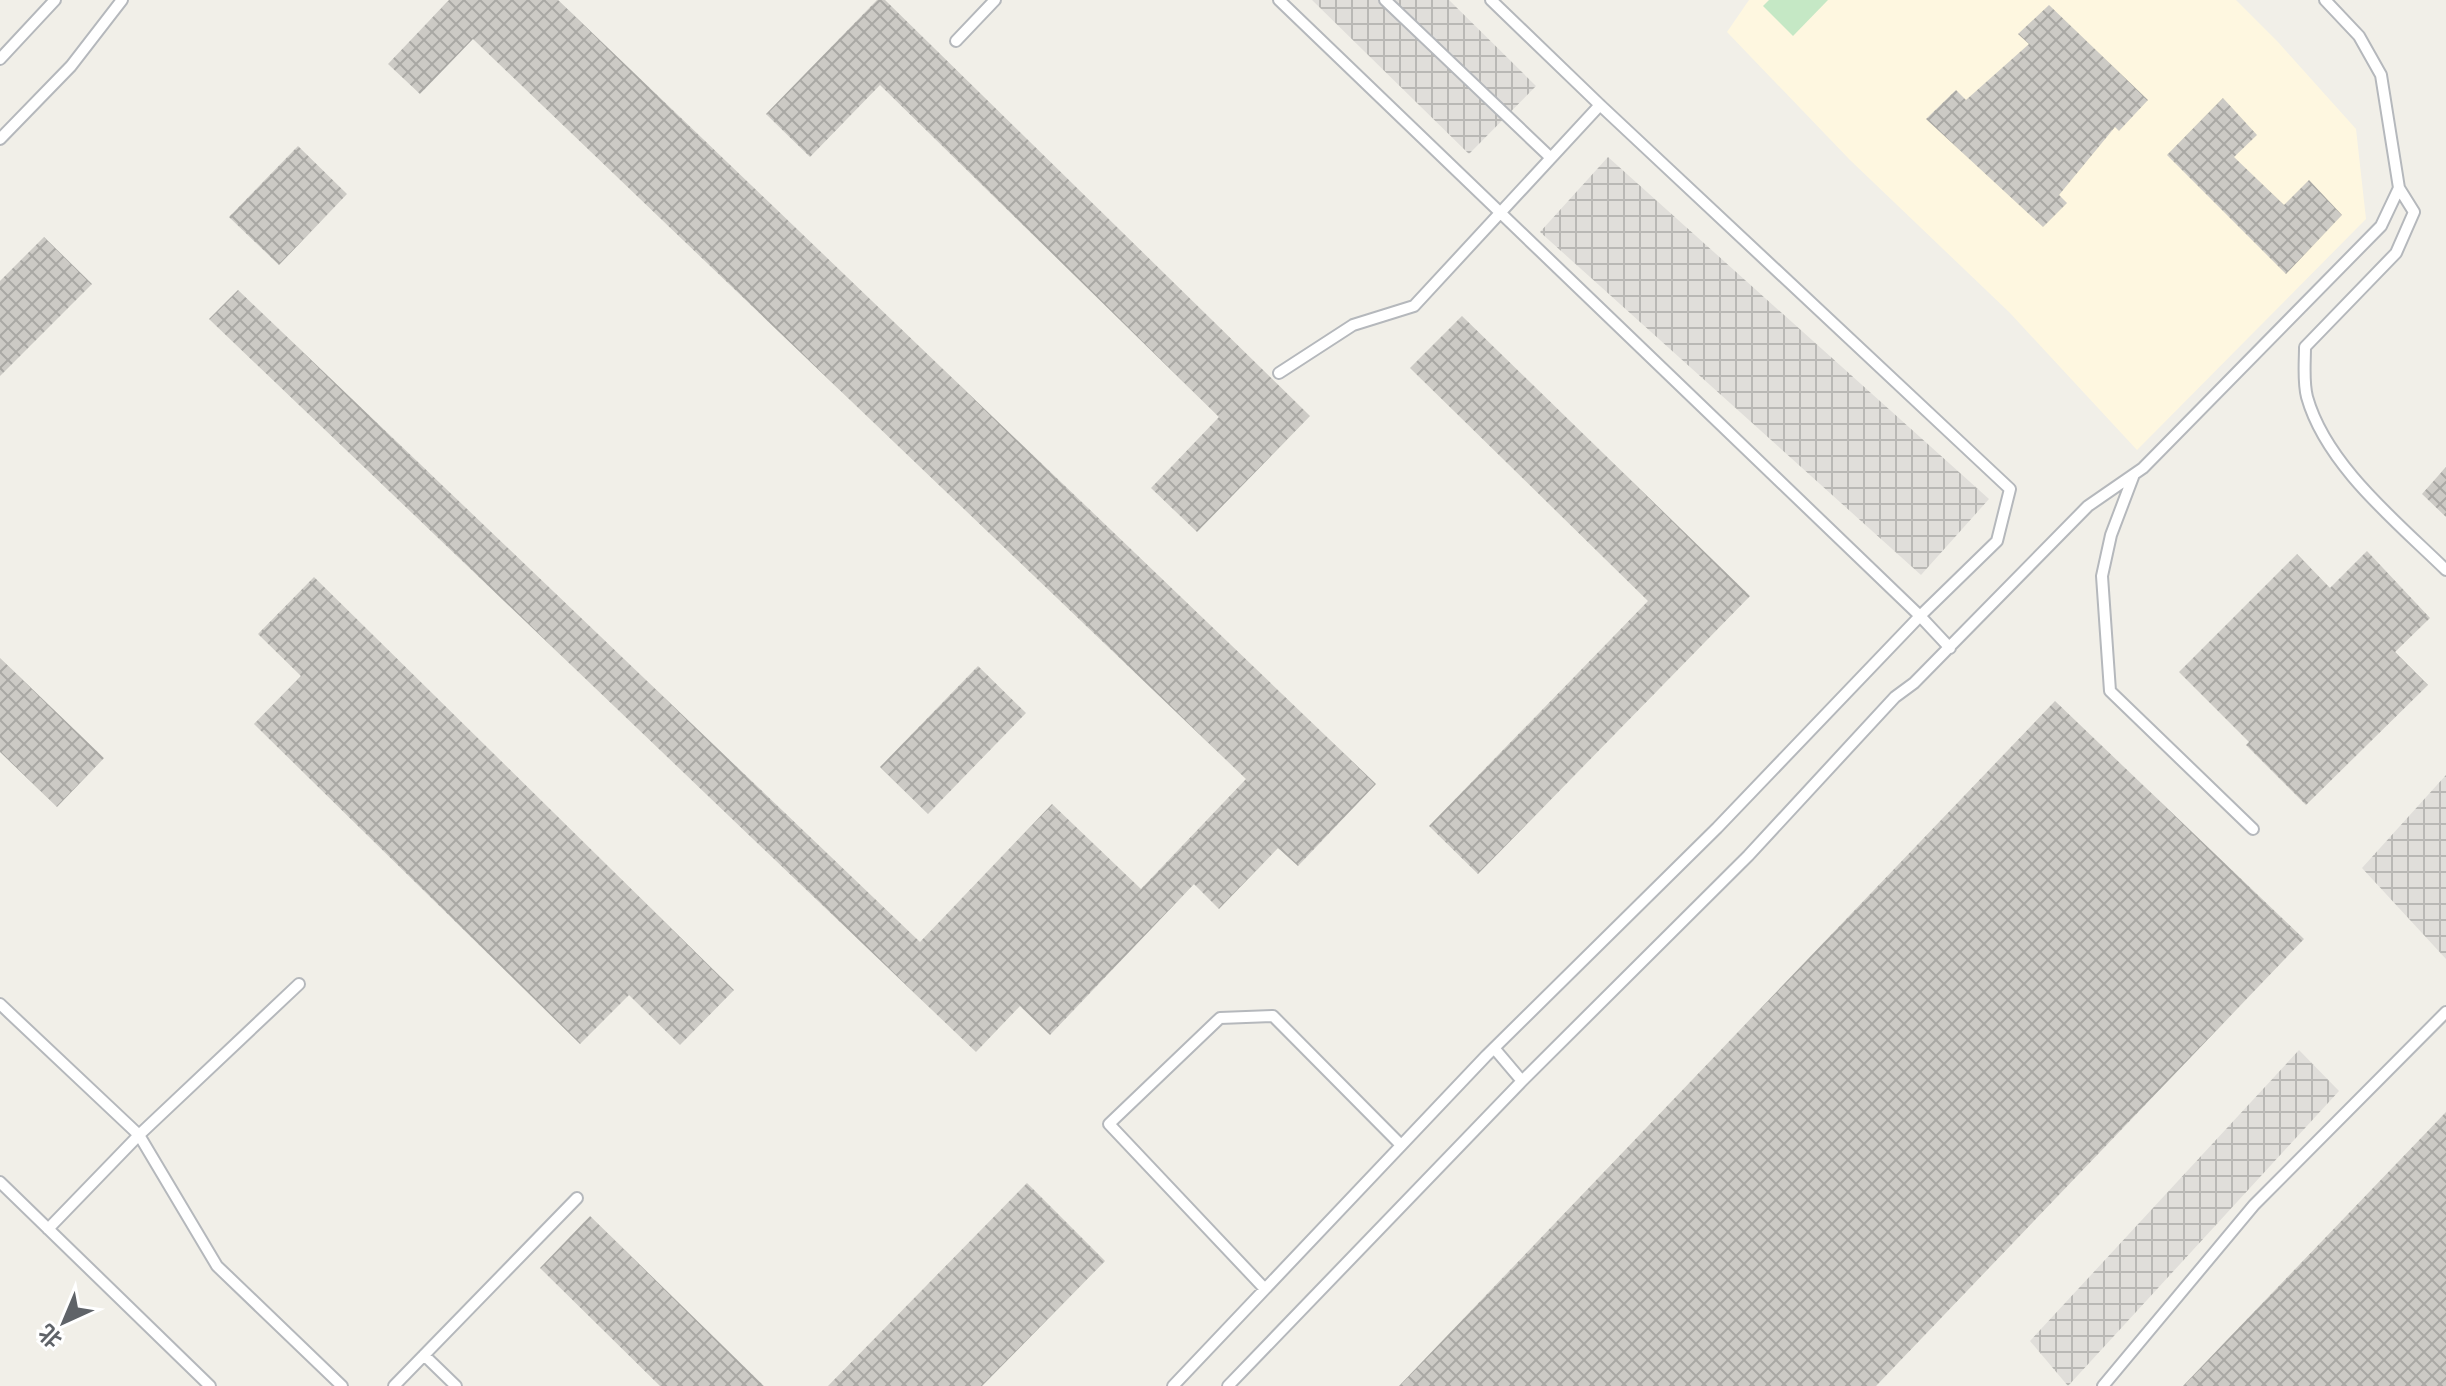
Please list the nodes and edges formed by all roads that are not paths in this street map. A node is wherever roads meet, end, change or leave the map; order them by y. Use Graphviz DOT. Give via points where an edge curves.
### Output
graph roads {
  1 [pos="55,0"];
  2 [pos="122,0"];
  3 [pos="995,0"];
  4 [pos="1279,0"];
  5 [pos="1385,0"];
  6 [pos="1491,0"];
  7 [pos="2325,0"];
  8 [pos="956,41"];
  9 [pos="0,59"];
  10 [pos="1600,105"];
  11 [pos="0,139"];
  12 [pos="1551,158"];
  13 [pos="2399,188"];
  14 [pos="1501,212"];
  15 [pos="1279,373"];
  16 [pos="2133,477"];
  17 [pos="2446,570"];
  18 [pos="1920,616"];
  19 [pos="1950,648"];
  20 [pos="2253,829"];
  21 [pos="299,984"];
  22 [pos="0,1004"];
  23 [pos="2446,1012"];
  24 [pos="1494,1048"];
  25 [pos="1522,1081"];
  26 [pos="139,1135"];
  27 [pos="1401,1145"];
  28 [pos="0,1182"];
  29 [pos="577,1198"];
  30 [pos="48,1229"];
  31 [pos="1264,1288"];
  32 [pos="424,1355"];
  33 [pos="210,1386"];
  34 [pos="342,1386"];
  35 [pos="394,1386"];
  36 [pos="456,1386"];
  37 [pos="1173,1386"];
  38 [pos="1228,1386"];
  39 [pos="2103,1386"];
  1 -- 9 [label="lane"];
  2 -- 11 [label="lane" via="71,66"];
  3 -- 8 [label="lane"];
  4 -- 14 [label="lane"];
  5 -- 12 [label="lane"];
  6 -- 10 [label="lane"];
  7 -- 13 [label="lane" via="2359,36 2381,75"];
  10 -- 12 [label="lane"];
  10 -- 18 [label="lane" via="2010,489 1997,541"];
  12 -- 14 [label="lane"];
  13 -- 16 [label="lane" via="2381,226"];
  13 -- 17 [label="lane" via="2414,212 2396,253 2305,347 2306,394 2322,434 2363,489"];
  14 -- 15 [label="lane" via="1414,306 1353,325"];
  14 -- 18 [label="lane"];
  16 -- 19 [label="lane" via="2088,506"];
  16 -- 20 [label="lane" via="2102,576 2110,691"];
  18 -- 19 [label="lane"];
  18 -- 24 [label="lane" via="1717,828"];
  19 -- 25 [label="lane" via="1895,697 1748,856"];
  21 -- 26 [label="lane"];
  22 -- 26 [label="lane"];
  23 -- 39 [label="lane" via="2254,1205"];
  24 -- 25 [label="lane"];
  24 -- 27 [label="lane"];
  25 -- 38 [label="lane"];
  26 -- 30 [label="lane"];
  26 -- 34 [label="lane" via="217,1266"];
  27 -- 31 [label="lane"];
  27 -- 31 [label="lane" via="1273,1016 1220,1018 1109,1124"];
  28 -- 30 [label="lane"];
  29 -- 32 [label="lane"];
  30 -- 33 [label="lane"];
  31 -- 37 [label="lane"];
  32 -- 35 [label="lane"];
  32 -- 36 [label="lane"];
}
